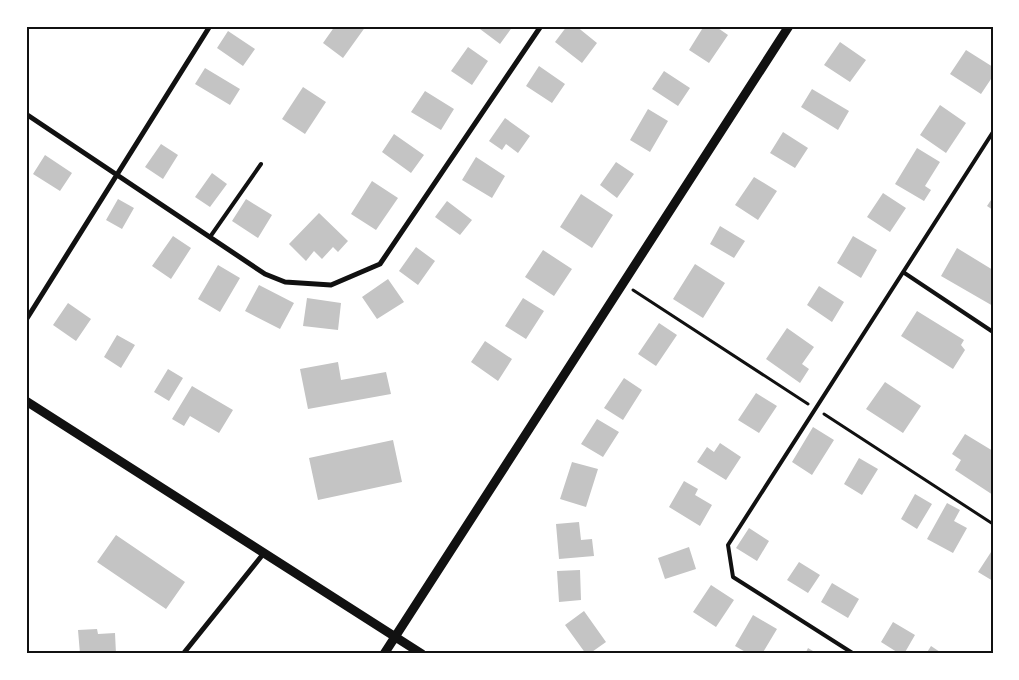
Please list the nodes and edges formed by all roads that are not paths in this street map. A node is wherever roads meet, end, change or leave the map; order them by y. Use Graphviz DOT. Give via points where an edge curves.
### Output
graph roads {
  1 [pos="210,26"];
  2 [pos="541,26"];
  3 [pos="789,26"];
  4 [pos="26,114"];
  5 [pos="993,132"];
  6 [pos="261,164"];
  7 [pos="116,175"];
  8 [pos="210,238"];
  9 [pos="903,272"];
  10 [pos="26,320"];
  11 [pos="993,332"];
  12 [pos="26,401"];
  13 [pos="264,553"];
  14 [pos="395,636"];
  15 [pos="183,654"];
  16 [pos="384,654"];
  17 [pos="422,654"];
  18 [pos="854,654"];
  1 -- 7 [label="street"];
  2 -- 8 [label="street" via="380,264 331,285 285,282 265,274"];
  3 -- 14 [label="street"];
  4 -- 7 [label="street"];
  5 -- 9 [label="lane"];
  6 -- 8 [label="lane"];
  7 -- 8 [label="street"];
  7 -- 10 [label="street"];
  9 -- 11 [label="lane"];
  9 -- 18 [label="lane" via="728,545 733,578"];
  12 -- 13 [label="street"];
  13 -- 14 [label="street"];
  13 -- 15 [label="street"];
  14 -- 16 [label="street"];
  14 -- 17 [label="street"];
}
